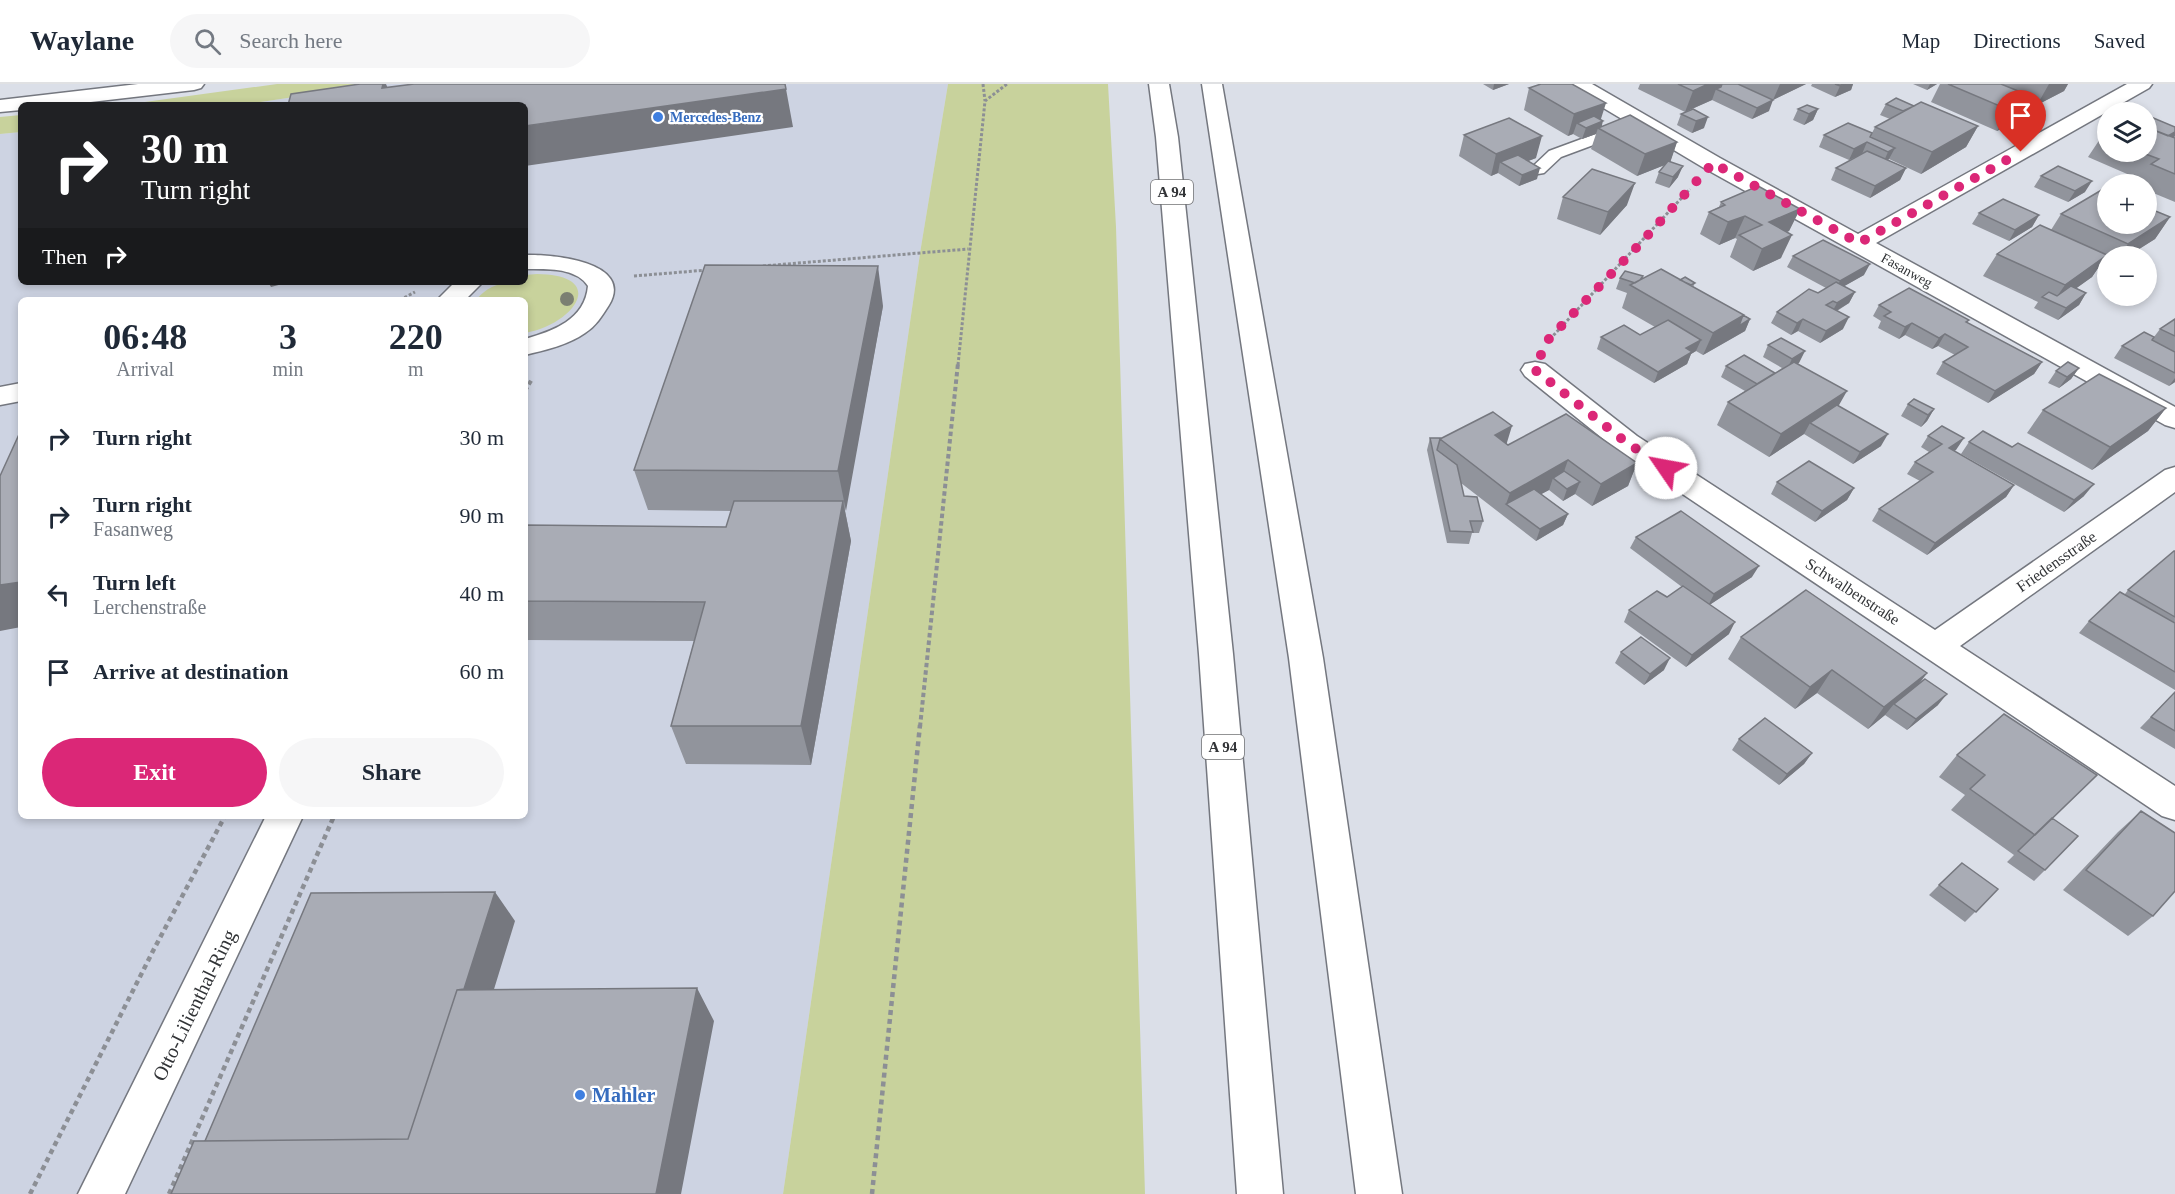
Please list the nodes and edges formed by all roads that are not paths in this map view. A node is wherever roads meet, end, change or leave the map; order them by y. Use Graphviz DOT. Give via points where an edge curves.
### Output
graph roads {
  1 [pos="194,84"];
  2 [pos="1159,84"];
  3 [pos="1212,84"];
  4 [pos="1579,84"];
  5 [pos="2142,84"];
  6 [pos="35,102"];
  7 [pos="18,104"];
  8 [pos="0,106"];
  9 [pos="1641,122"];
  10 [pos="1538,169"];
  11 [pos="1859,243"];
  12 [pos="528,262"];
  13 [pos="467,285"];
  14 [pos="453,297"];
  15 [pos="528,346"];
  16 [pos="1535,370"];
  17 [pos="18,393"];
  18 [pos="0,396"];
  19 [pos="2175,419"];
  20 [pos="2175,477"];
  21 [pos="1936,646"];
  22 [pos="2175,805"];
  23 [pos="284,819"];
  24 [pos="101,1194"];
  25 [pos="1260,1194"];
  26 [pos="1379,1194"];
  1 -- 6 [label="main road"];
  2 -- 25 [label="main road, A 94" via="1216,654"];
  3 -- 26 [label="main road" via="1306,657"];
  4 -- 9 [label="main road, Fasanweg"];
  5 -- 11 [label="main road"];
  7 -- 8 [label="main road"];
  9 -- 10 [label="lane" via="1555,154"];
  9 -- 11 [label="main road, Fasanweg"];
  11 -- 19 [label="main road, Fasanweg"];
  12 -- 15 [label="main road" via="563,262 581,267 594,276 600,288 599,302 573,330"];
  13 -- 14 [label="main road"];
  16 -- 21 [label="main road, Schwalbenstraße" via="1627,443"];
  17 -- 18 [label="main road"];
  20 -- 21 [label="main road, Friedensstraße"];
  21 -- 22 [label="main road, Schwalbenstraße"];
  23 -- 24 [label="main road, Otto-Lilienthal-Ring"];
}
